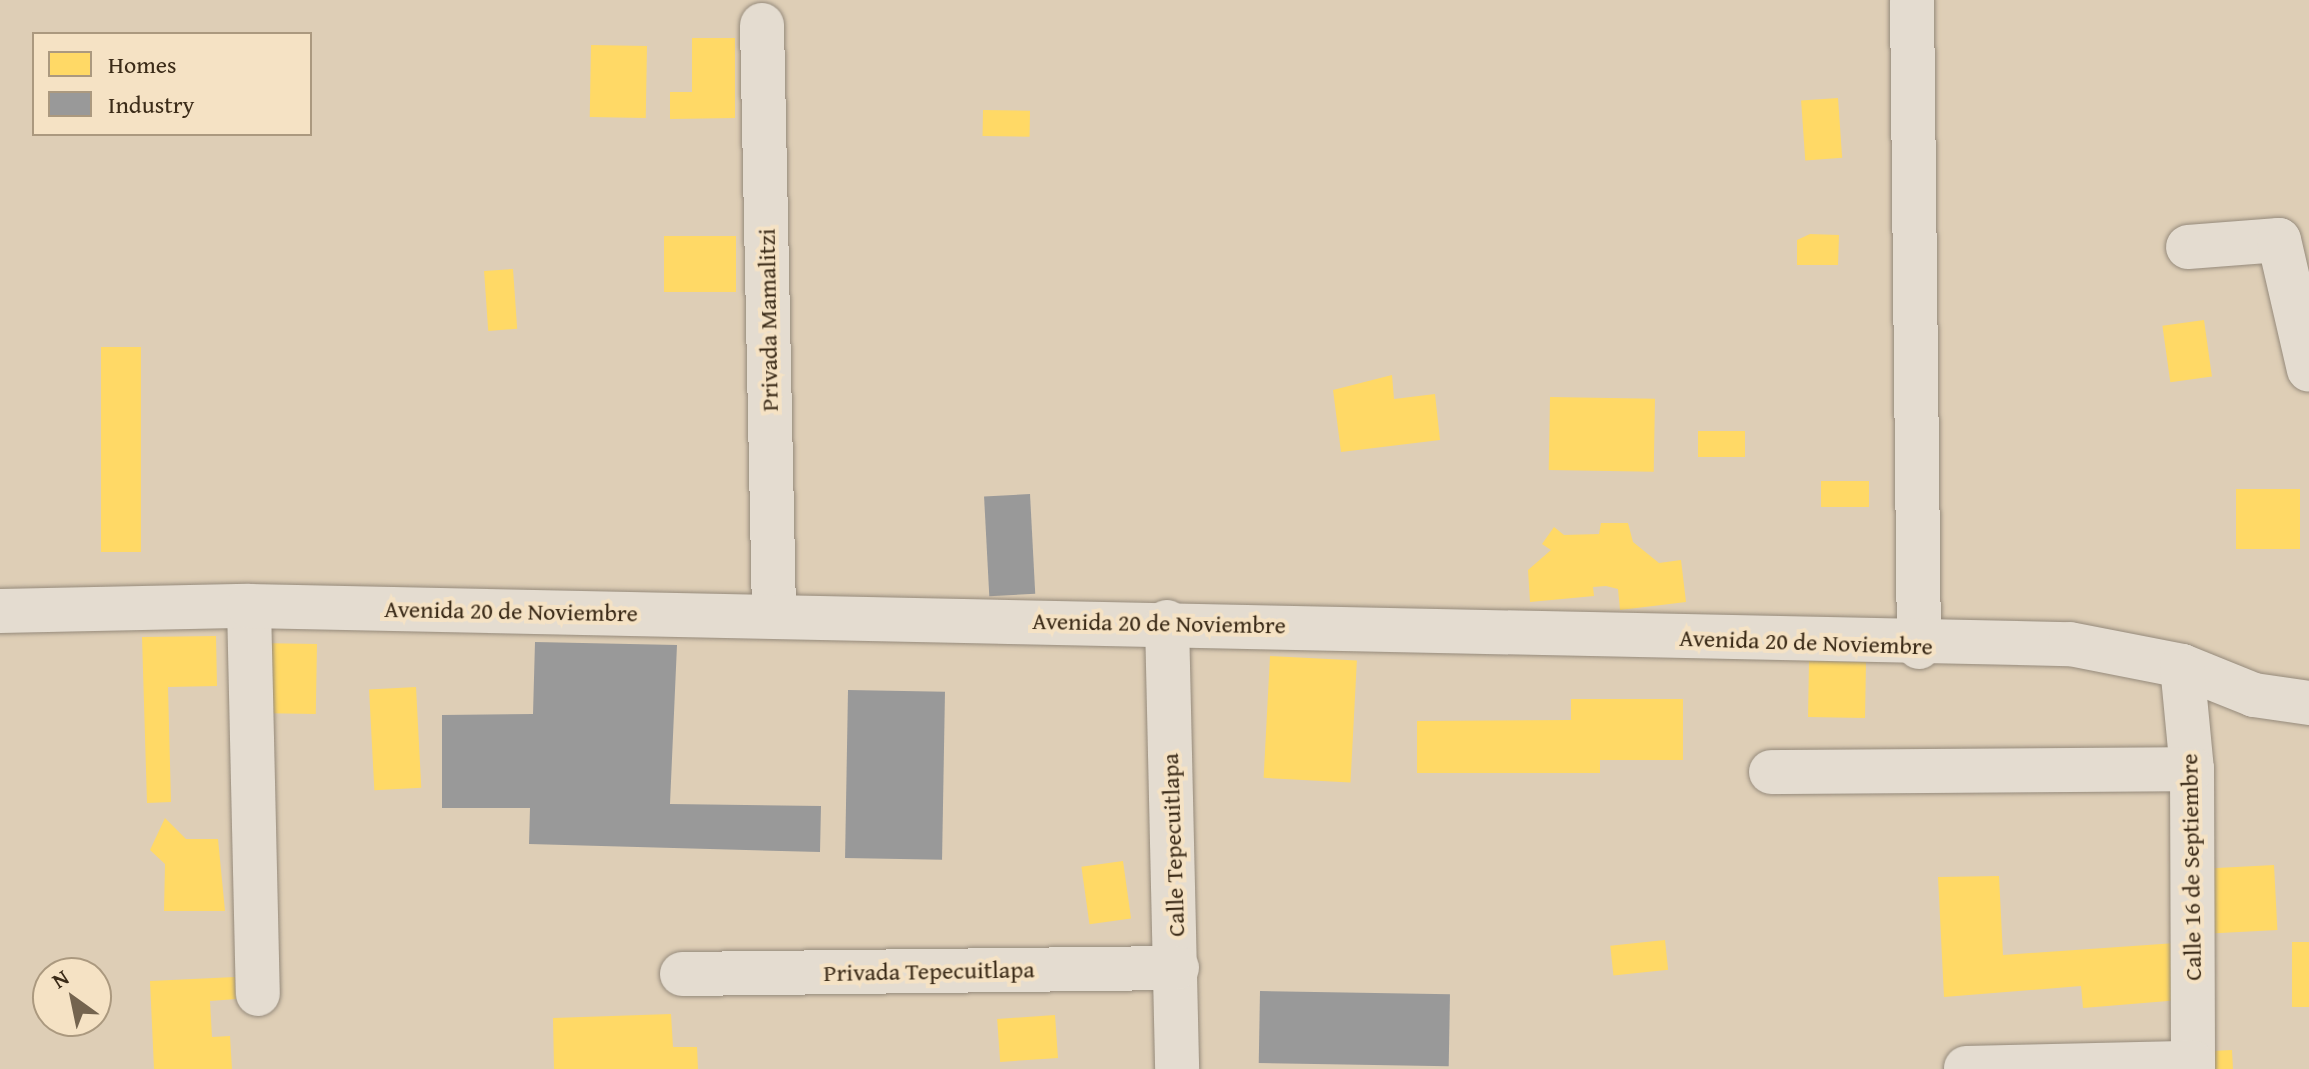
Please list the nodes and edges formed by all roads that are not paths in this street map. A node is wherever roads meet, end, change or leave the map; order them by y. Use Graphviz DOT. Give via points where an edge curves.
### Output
graph roads {
  1 [pos="1912,0"];
  2 [pos="762,25"];
  3 [pos="2188,247"];
  4 [pos="2309,370"];
  5 [pos="249,606"];
  6 [pos="0,611"];
  7 [pos="774,615"];
  8 [pos="1167,622"];
  9 [pos="1919,647"];
  10 [pos="2182,666"];
  11 [pos="2309,703"];
  12 [pos="2192,769"];
  13 [pos="1771,772"];
  14 [pos="1177,968"];
  15 [pos="682,974"];
  16 [pos="258,994"];
  17 [pos="2193,1066"];
  18 [pos="1966,1068"];
  19 [pos="1177,1069"];
  1 -- 9 [label="street"];
  2 -- 7 [label="street, Privada Mamalitzi"];
  3 -- 4 [label="street" via="2279,240"];
  5 -- 6 [label="street, Avenida 20 de Noviembre"];
  5 -- 7 [label="street, Avenida 20 de Noviembre"];
  5 -- 16 [label="street"];
  7 -- 8 [label="street, Avenida 20 de Noviembre"];
  8 -- 9 [label="street, Avenida 20 de Noviembre"];
  8 -- 14 [label="street, Calle Tepecuitlapa"];
  9 -- 10 [label="street, Avenida 20 de Noviembre" via="2070,644"];
  10 -- 11 [label="street, Avenida 20 de Noviembre" via="2254,695"];
  10 -- 12 [label="street, Calle 16 de Septiembre"];
  12 -- 13 [label="street"];
  12 -- 17 [label="street, Calle 16 de Septiembre"];
  14 -- 15 [label="street, Privada Tepecuitlapa"];
  14 -- 19 [label="street, Calle Tepecuitlapa"];
  17 -- 18 [label="street"];
}
